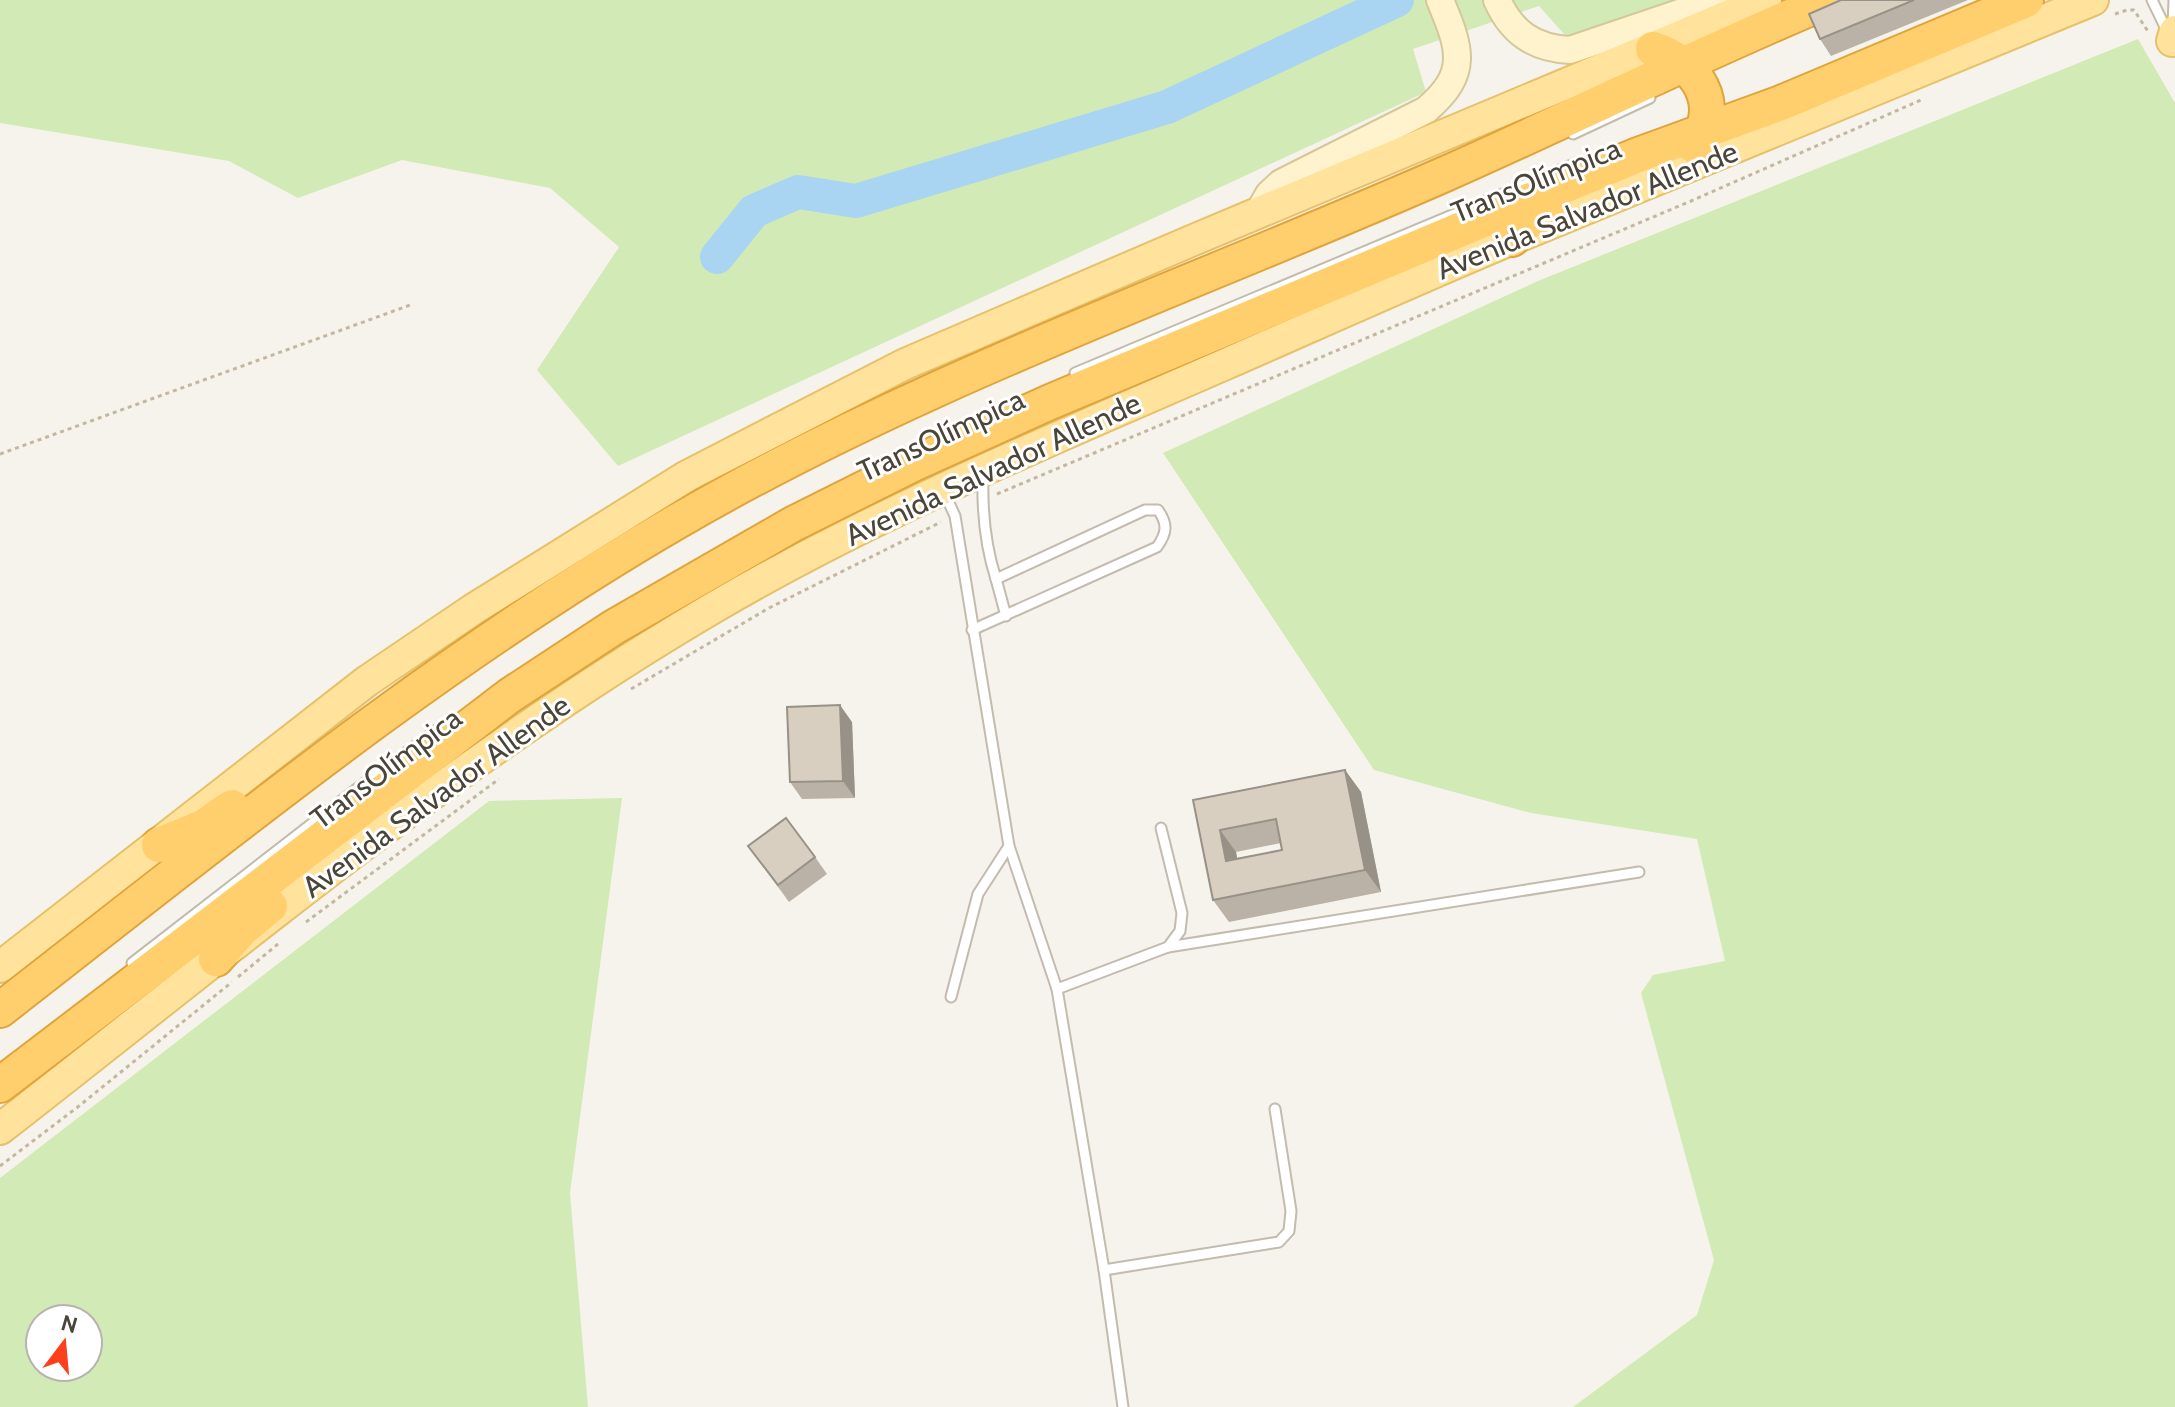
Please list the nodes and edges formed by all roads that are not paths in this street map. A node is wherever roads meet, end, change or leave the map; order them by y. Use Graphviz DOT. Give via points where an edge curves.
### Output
graph roads {
  1 [pos="1440,0"];
  2 [pos="1718,0"];
  3 [pos="1766,0"];
  4 [pos="1830,0"];
  5 [pos="2026,0"];
  6 [pos="2152,0"];
  7 [pos="2174,0"];
  8 [pos="2099,9"];
  9 [pos="1502,10"];
  10 [pos="2168,40"];
  11 [pos="1653,49"];
  12 [pos="1691,72"];
  13 [pos="1654,96"];
  14 [pos="1706,119"];
  15 [pos="1570,135"];
  16 [pos="1594,155"];
  17 [pos="1258,213"];
  18 [pos="1512,239"];
  19 [pos="1058,381"];
  20 [pos="983,469"];
  21 [pos="948,502"];
  22 [pos="996,579"];
  23 [pos="1006,616"];
  24 [pos="972,630"];
  25 [pos="509,696"];
  26 [pos="406,697"];
  27 [pos="448,722"];
  28 [pos="1161,828"];
  29 [pos="159,845"];
  30 [pos="1009,846"];
  31 [pos="1639,872"];
  32 [pos="1168,947"];
  33 [pos="216,959"];
  34 [pos="0,967"];
  35 [pos="124,969"];
  36 [pos="1057,989"];
  37 [pos="951,997"];
  38 [pos="0,1010"];
  39 [pos="0,1085"];
  40 [pos="1275,1109"];
  41 [pos="0,1129"];
  42 [pos="1104,1270"];
  43 [pos="1123,1407"];
  1 -- 17 [label="street" via="1456,41 1457,71 1442,97 1281,183"];
  2 -- 9 [label="street" via="1570,50 1536,44 1516,30"];
  3 -- 11 [label="main road"];
  4 -- 12 [label="highway"];
  5 -- 14 [label="highway, Avenida Salvador Allende" via="1781,103"];
  6 -- 10 [label="lane"];
  7 -- 10 [label="lane"];
  8 -- 18 [label="main road, Avenida Salvador Allende"];
  11 -- 12 [label="highway"];
  11 -- 17 [label="main road"];
  12 -- 14 [label="highway" via="1705,96"];
  12 -- 26 [label="highway" via="951,383 806,451 675,522"];
  13 -- 15 [label="lane, TransOlímpica"];
  14 -- 18 [label="highway" via="1685,155 1530,219"];
  14 -- 25 [label="highway, Avenida Salvador Allende" via="1638,155 1079,389 837,500 614,627"];
  16 -- 19 [label="lane, TransOlímpica"];
  17 -- 29 [label="main road" via="905,364 687,476 367,681"];
  18 -- 20 [label="main road, Avenida Salvador Allende"];
  20 -- 21 [label="main road, Avenida Salvador Allende"];
  20 -- 22 [label="lane" via="987,551"];
  21 -- 24 [label="lane"];
  21 -- 33 [label="main road, Avenida Salvador Allende" via="814,551 590,684 480,758"];
  22 -- 23 [label="lane"];
  22 -- 23 [label="lane" via="1145,510 1158,510 1165,520 1165,536 1157,547"];
  23 -- 24 [label="lane"];
  24 -- 30 [label="lane"];
  25 -- 33 [label="highway" via="498,717 241,930"];
  25 -- 39 [label="highway, Avenida Salvador Allende"];
  26 -- 29 [label="highway" via="388,699 203,827"];
  26 -- 38 [label="highway"];
  27 -- 35 [label="lane, TransOlímpica"];
  28 -- 32 [label="lane" via="1182,913 1180,931"];
  29 -- 34 [label="main road"];
  30 -- 36 [label="lane"];
  30 -- 37 [label="lane" via="978,894"];
  31 -- 32 [label="lane"];
  32 -- 36 [label="lane"];
  33 -- 41 [label="main road, Avenida Salvador Allende"];
  36 -- 42 [label="lane"];
  40 -- 42 [label="lane" via="1291,1211 1289,1231 1279,1242"];
  42 -- 43 [label="lane"];
}
